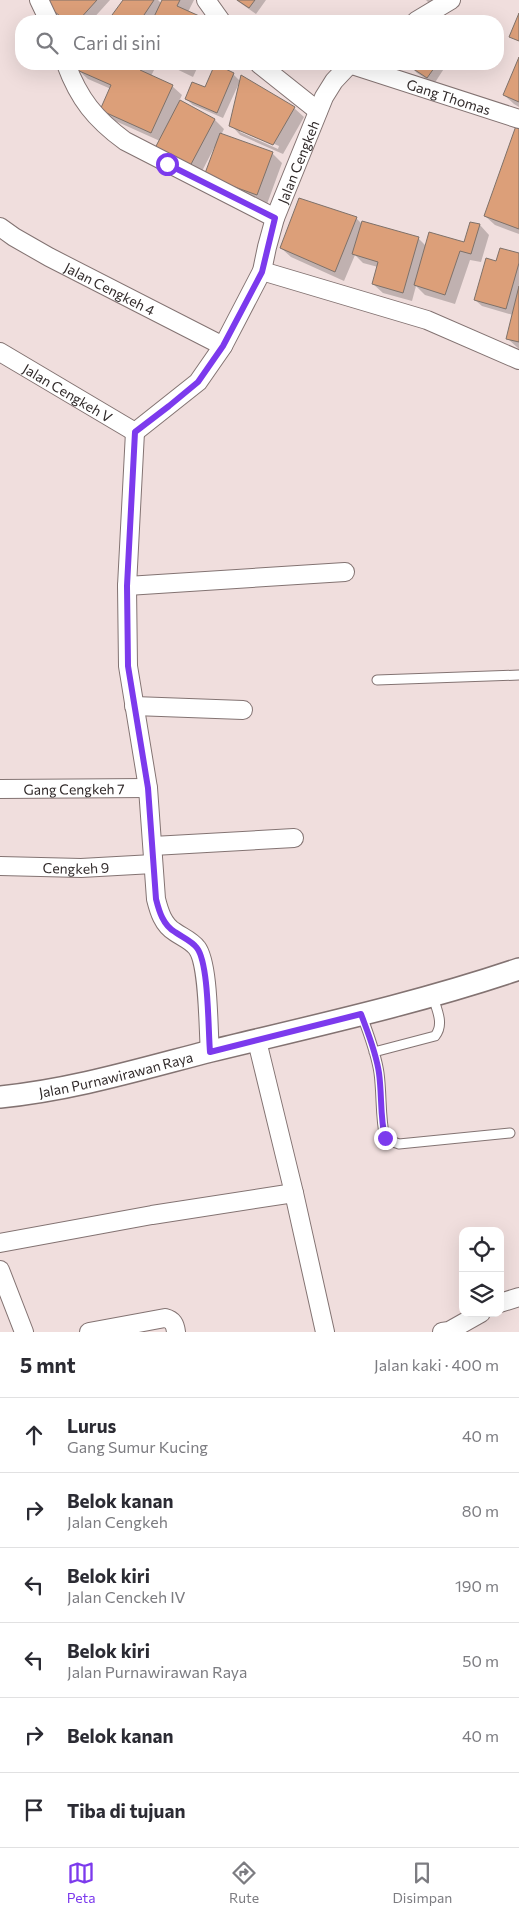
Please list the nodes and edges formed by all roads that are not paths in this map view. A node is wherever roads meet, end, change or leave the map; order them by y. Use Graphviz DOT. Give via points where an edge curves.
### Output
graph roads {
  1 [pos="40,0"];
  2 [pos="206,0"];
  3 [pos="451,0"];
  4 [pos="47,15"];
  5 [pos="217,15"];
  6 [pos="426,15"];
  7 [pos="68,70"];
  8 [pos="267,70"];
  9 [pos="344,70"];
  10 [pos="368,70"];
  11 [pos="318,111"];
  12 [pos="519,119"];
  13 [pos="275,218"];
  14 [pos="0,227"];
  15 [pos="262,272"];
  16 [pos="223,346"];
  17 [pos="0,352"];
  18 [pos="519,360"];
  19 [pos="135,432"];
  20 [pos="345,572"];
  21 [pos="127,586"];
  22 [pos="519,675"];
  23 [pos="377,680"];
  24 [pos="134,706"];
  25 [pos="243,710"];
  26 [pos="148,788"];
  27 [pos="0,789"];
  28 [pos="294,838"];
  29 [pos="153,855"];
  30 [pos="0,866"];
  31 [pos="519,969"];
  32 [pos="432,994"];
  33 [pos="361,1014"];
  34 [pos="257,1040"];
  35 [pos="210,1052"];
  36 [pos="374,1052"];
  37 [pos="0,1097"];
  38 [pos="510,1133"];
  39 [pos="294,1193"];
  40 [pos="0,1243"];
  41 [pos="0,1270"];
  42 [pos="519,1297"];
  43 [pos="504,1301"];
  44 [pos="473,1317"];
  45 [pos="24,1332"];
  46 [pos="89,1332"];
  47 [pos="176,1332"];
  48 [pos="325,1332"];
  49 [pos="442,1332"];
  1 -- 4 [label="street"];
  2 -- 5 [label="street"];
  3 -- 6 [label="street"];
  7 -- 13 [label="street" via="85,104 106,127 126,141"];
  8 -- 11 [label="street"];
  9 -- 11 [label="street, Jalan Cengkeh" via="334,81"];
  10 -- 12 [label="street, Gang Thomas"];
  11 -- 13 [label="street, Jalan Cengkeh"];
  13 -- 15 [label="street, Jalan Cengkeh"];
  14 -- 16 [label="street, Jalan Cengkeh 4" via="49,257"];
  15 -- 16 [label="street, Jalan Cengkeh"];
  15 -- 18 [label="street" via="427,320"];
  16 -- 19 [label="street, Jalan Cengkeh" via="198,382"];
  17 -- 19 [label="street, Jalan Cengkeh V"];
  19 -- 21 [label="street"];
  20 -- 21 [label="street"];
  21 -- 24 [label="street" via="128,666"];
  22 -- 23 [label="lane"];
  24 -- 25 [label="street"];
  24 -- 26 [label="street"];
  26 -- 27 [label="street, Gang Cengkeh 7"];
  26 -- 29 [label="street"];
  28 -- 29 [label="street, Cengkeh 9"];
  29 -- 30 [label="street, Cengkeh 9" via="82,868"];
  29 -- 35 [label="street" via="160,914 172,931 197,948 204,963"];
  31 -- 32 [label="street, Jalan Purnawirawan Raya"];
  32 -- 33 [label="street, Jalan Purnawirawan Raya"];
  32 -- 36 [label="lane" via="440,1025 435,1036"];
  33 -- 34 [label="street, Jalan Purnawirawan Raya"];
  33 -- 36 [label="lane"];
  34 -- 35 [label="street, Jalan Purnawirawan Raya"];
  34 -- 39 [label="street"];
  35 -- 37 [label="street, Jalan Purnawirawan Raya" via="95,1082"];
  36 -- 38 [label="lane" via="385,1138 399,1144"];
  39 -- 40 [label="street"];
  39 -- 48 [label="street"];
  41 -- 45 [label="street"];
  42 -- 43 [label="street"];
  44 -- 49 [label="street"];
  46 -- 47 [label="street" via="165,1318 172,1321"];
}
